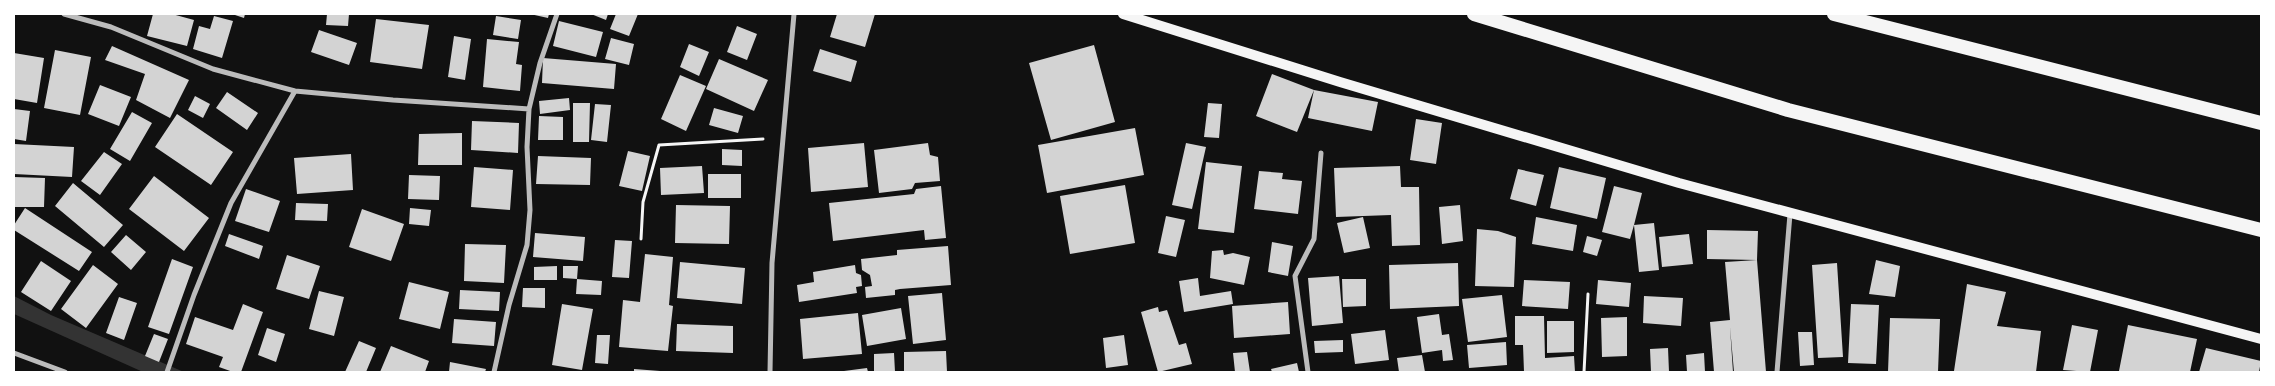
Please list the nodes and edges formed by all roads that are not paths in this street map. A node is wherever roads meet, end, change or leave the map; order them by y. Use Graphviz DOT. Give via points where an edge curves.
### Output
graph roads {
  1 [pos="64,14"];
  2 [pos="557,14"];
  3 [pos="794,14"];
  4 [pos="1123,14"];
  5 [pos="1474,14"];
  6 [pos="1834,14"];
  7 [pos="295,90"];
  8 [pos="529,109"];
  9 [pos="2261,123"];
  10 [pos="1321,153"];
  11 [pos="1790,214"];
  12 [pos="2261,230"];
  13 [pos="2261,339"];
  14 [pos="14,353"];
  15 [pos="65,372"];
  16 [pos="167,372"];
  17 [pos="494,372"];
  18 [pos="770,372"];
  19 [pos="1308,372"];
  20 [pos="1777,372"];
  1 -- 7 [label="street" via="110,27 213,69"];
  2 -- 8 [label="street"];
  3 -- 18 [label="street" via="772,263"];
  4 -- 11 [label="main road" via="1349,85"];
  5 -- 12 [label="highway" via="1788,110"];
  6 -- 9 [label="highway"];
  7 -- 8 [label="street"];
  7 -- 16 [label="street" via="231,203"];
  8 -- 17 [label="street" via="527,245"];
  10 -- 19 [label="street" via="1314,239 1295,276"];
  11 -- 13 [label="main road"];
  11 -- 20 [label="street"];
  14 -- 15 [label="street"];
}
